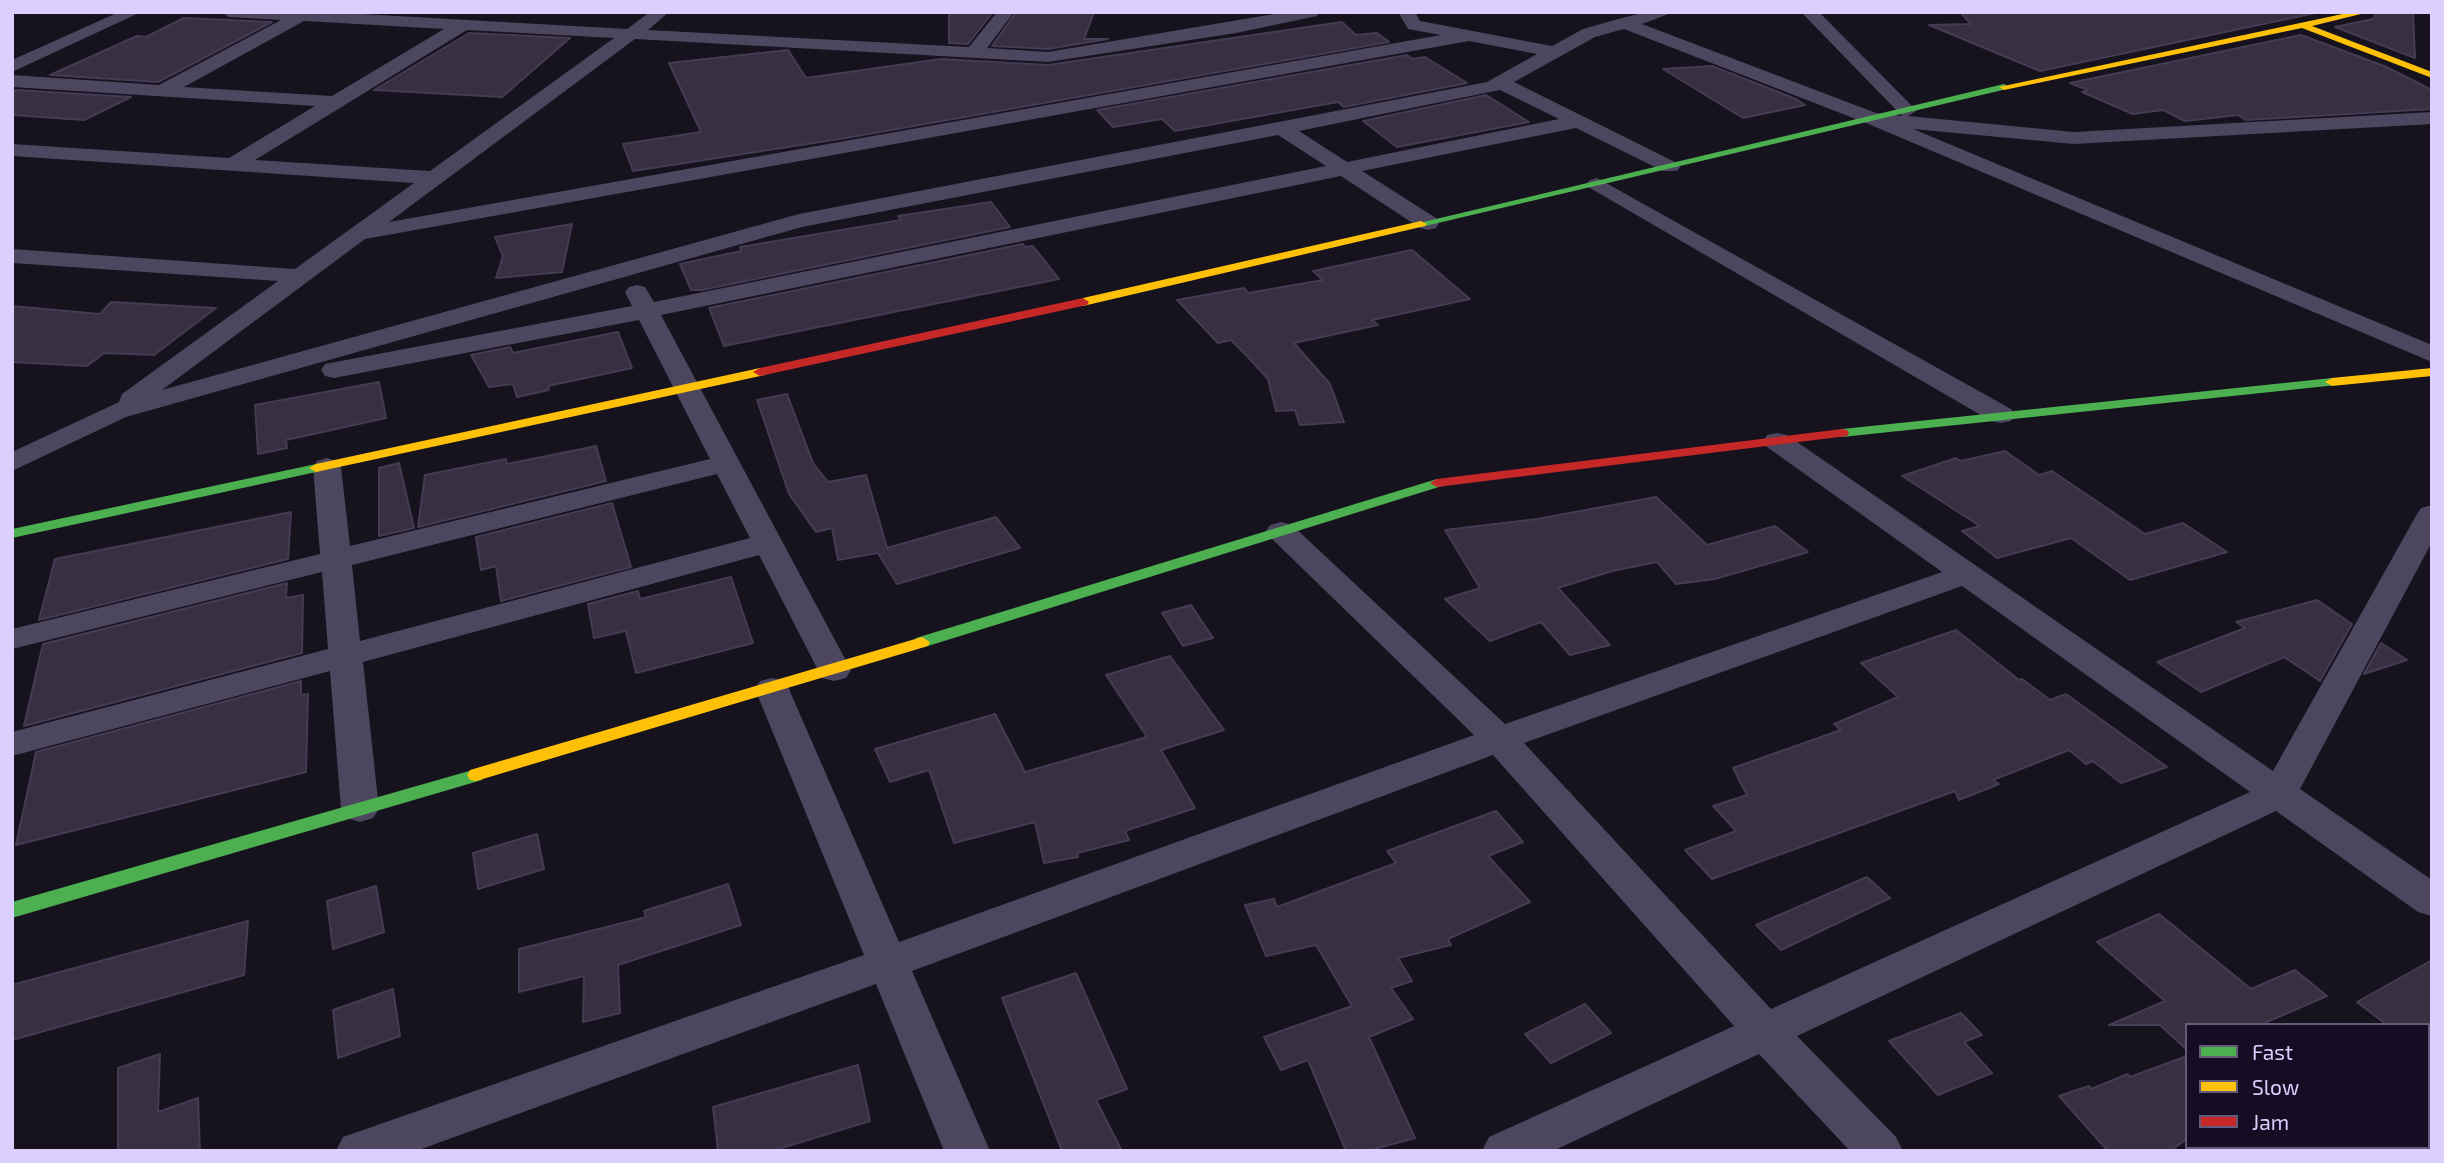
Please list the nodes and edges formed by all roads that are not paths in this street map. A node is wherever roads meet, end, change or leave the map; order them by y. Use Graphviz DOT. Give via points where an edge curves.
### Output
graph roads {
  1 [pos="132,12"];
  2 [pos="229,12"];
  3 [pos="661,12"];
  4 [pos="1006,12"];
  5 [pos="1311,12"];
  6 [pos="1406,12"];
  7 [pos="1578,12"];
  8 [pos="1666,12"];
  9 [pos="1809,12"];
  10 [pos="2273,12"];
  11 [pos="2365,12"];
  12 [pos="305,14"];
  13 [pos="1624,23"];
  14 [pos="463,25"];
  15 [pos="2306,27"];
  16 [pos="1588,33"];
  17 [pos="631,34"];
  18 [pos="1468,36"];
  19 [pos="1553,52"];
  20 [pos="974,53"];
  21 [pos="12,67"];
  22 [pos="2432,75"];
  23 [pos="12,81"];
  24 [pos="1500,82"];
  25 [pos="162,91"];
  26 [pos="335,102"];
  27 [pos="1906,111"];
  28 [pos="2432,118"];
  29 [pos="1873,119"];
  30 [pos="1579,121"];
  31 [pos="1282,129"];
  32 [pos="12,150"];
  33 [pos="232,165"];
  34 [pos="1670,167"];
  35 [pos="1344,169"];
  36 [pos="434,178"];
  37 [pos="1597,184"];
  38 [pos="1428,223"];
  39 [pos="357,234"];
  40 [pos="12,256"];
  41 [pos="625,270"];
  42 [pos="300,276"];
  43 [pos="647,310"];
  44 [pos="2432,354"];
  45 [pos="2432,372"];
  46 [pos="688,388"];
  47 [pos="116,411"];
  48 [pos="2001,415"];
  49 [pos="1777,441"];
  50 [pos="12,463"];
  51 [pos="727,463"];
  52 [pos="327,467"];
  53 [pos="2432,514"];
  54 [pos="1281,531"];
  55 [pos="12,534"];
  56 [pos="768,543"];
  57 [pos="336,559"];
  58 [pos="1967,574"];
  59 [pos="12,639"];
  60 [pos="345,655"];
  61 [pos="834,670"];
  62 [pos="772,689"];
  63 [pos="1499,739"];
  64 [pos="12,744"];
  65 [pos="2279,794"];
  66 [pos="360,809"];
  67 [pos="2432,901"];
  68 [pos="12,910"];
  69 [pos="888,963"];
  70 [pos="1765,1031"];
  71 [pos="359,1151"];
  72 [pos="967,1151"];
  73 [pos="1505,1151"];
  74 [pos="1880,1151"];
  1 -- 21 [label="street"];
  2 -- 12 [label="street"];
  3 -- 17 [label="street"];
  4 -- 20 [label="street"];
  5 -- 20 [label="street" via="1048,57"];
  6 -- 18 [label="street" via="1414,25"];
  7 -- 16 [label="street"];
  8 -- 13 [label="street"];
  9 -- 27 [label="street"];
  10 -- 15 [label="street"];
  11 -- 15 [label="street"];
  12 -- 14 [label="street"];
  12 -- 25 [label="street"];
  13 -- 16 [label="street"];
  13 -- 29 [label="street"];
  14 -- 17 [label="street"];
  14 -- 26 [label="street"];
  15 -- 22 [label="street"];
  15 -- 27 [label="street"];
  16 -- 19 [label="street"];
  17 -- 20 [label="street"];
  17 -- 36 [label="street"];
  18 -- 19 [label="street"];
  18 -- 39 [label="street"];
  19 -- 24 [label="street"];
  23 -- 25 [label="street"];
  24 -- 30 [label="street"];
  24 -- 31 [label="street"];
  25 -- 26 [label="street"];
  26 -- 33 [label="street"];
  27 -- 29 [label="street"];
  28 -- 29 [label="street" via="2074,138"];
  29 -- 34 [label="street"];
  29 -- 44 [label="street"];
  30 -- 34 [label="street"];
  30 -- 35 [label="street"];
  31 -- 35 [label="street"];
  31 -- 41 [label="street" via="799,221"];
  32 -- 33 [label="street"];
  33 -- 36 [label="street"];
  34 -- 37 [label="street"];
  35 -- 38 [label="street"];
  35 -- 43 [label="street"];
  36 -- 39 [label="street"];
  37 -- 38 [label="street"];
  37 -- 48 [label="street"];
  38 -- 46 [label="street"];
  39 -- 42 [label="street"];
  40 -- 42 [label="street"];
  41 -- 43 [label="street"];
  41 -- 47 [label="street"];
  42 -- 47 [label="street"];
  43 -- 46 [label="street"];
  43 -- 47 [label="street"];
  45 -- 48 [label="street"];
  46 -- 51 [label="street"];
  46 -- 52 [label="street"];
  47 -- 50 [label="street"];
  48 -- 49 [label="street"];
  49 -- 54 [label="street" via="1429,484"];
  49 -- 58 [label="street"];
  51 -- 56 [label="street"];
  51 -- 57 [label="street"];
  52 -- 55 [label="street"];
  52 -- 57 [label="street"];
  53 -- 65 [label="street"];
  54 -- 61 [label="street"];
  54 -- 63 [label="street"];
  56 -- 60 [label="street"];
  56 -- 61 [label="street"];
  57 -- 59 [label="street"];
  57 -- 60 [label="street"];
  58 -- 63 [label="street"];
  58 -- 65 [label="street"];
  60 -- 64 [label="street"];
  60 -- 66 [label="street"];
  61 -- 62 [label="street"];
  62 -- 66 [label="street"];
  62 -- 69 [label="street"];
  63 -- 69 [label="street"];
  63 -- 70 [label="street"];
  65 -- 67 [label="street"];
  65 -- 70 [label="street"];
  66 -- 68 [label="street"];
  69 -- 71 [label="street"];
  69 -- 72 [label="street"];
  70 -- 73 [label="street"];
  70 -- 74 [label="street"];
}
